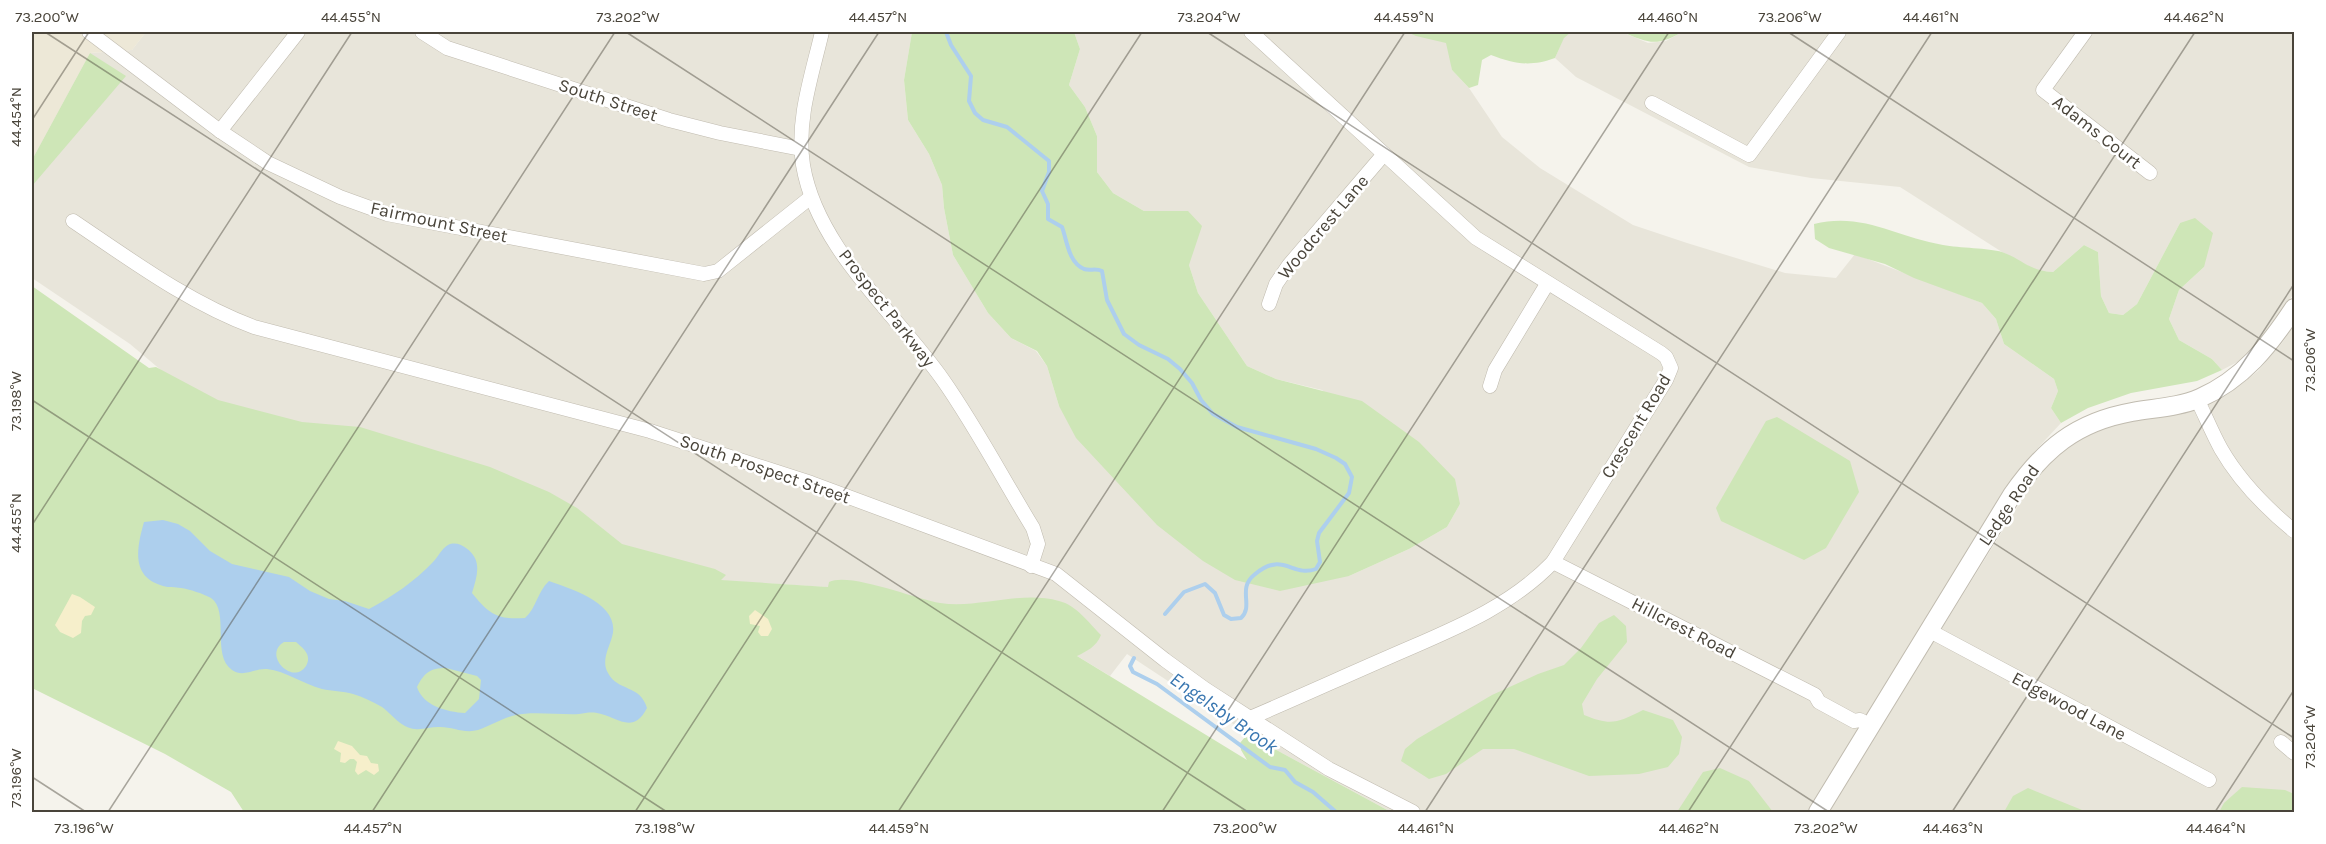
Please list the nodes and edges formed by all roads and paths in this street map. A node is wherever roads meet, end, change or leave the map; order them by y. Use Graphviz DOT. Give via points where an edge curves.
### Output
graph roads {
  1 [pos="88,32"];
  2 [pos="298,32"];
  3 [pos="424,32"];
  4 [pos="822,32"];
  5 [pos="1251,32"];
  6 [pos="1839,32"];
  7 [pos="2085,32"];
  8 [pos="1652,103"];
  9 [pos="220,130"];
  10 [pos="801,149"];
  11 [pos="1384,154"];
  12 [pos="2150,173"];
  13 [pos="811,196"];
  14 [pos="74,221"];
  15 [pos="1547,284"];
  16 [pos="1269,304"];
  17 [pos="2295,308"];
  18 [pos="1490,386"];
  19 [pos="2197,399"];
  20 [pos="2295,531"];
  21 [pos="1553,562"];
  22 [pos="1031,566"];
  23 [pos="1930,631"];
  24 [pos="1250,718"];
  25 [pos="1865,723"];
  26 [pos="2281,742"];
  27 [pos="2295,753"];
  28 [pos="2209,780"];
  29 [pos="1413,813"];
  30 [pos="1818,813"];
  1 -- 9 [label="street, Fairmount Street"];
  2 -- 9 [label="street"];
  3 -- 10 [label="street, South Street" via="447,48 469,56 669,120"];
  4 -- 10 [label="street, Prospect Parkway" via="804,112"];
  5 -- 11 [label="street, Crescent Road"];
  6 -- 8 [label="street" via="1749,155"];
  7 -- 12 [label="street, Adams Court" via="2043,90"];
  9 -- 13 [label="street, Fairmount Street" via="268,163 387,214 705,274 718,271"];
  10 -- 13 [label="street, Prospect Parkway"];
  11 -- 15 [label="street, Crescent Road" via="1476,238"];
  11 -- 16 [label="street, Woodcrest Lane" via="1285,270"];
  13 -- 22 [label="street, Prospect Parkway" via="840,250 926,356 1033,528 1038,544"];
  14 -- 22 [label="street, South Prospect Street" via="197,301 235,320 650,431 822,487"];
  15 -- 18 [label="street" via="1495,370"];
  15 -- 21 [label="street, Crescent Road" via="1661,353 1671,368"];
  17 -- 19 [label="street, Ledge Road" via="2252,364"];
  19 -- 20 [label="street" via="2233,469"];
  19 -- 23 [label="street, Ledge Road" via="2104,419 2070,434 2048,451 2012,495"];
  21 -- 24 [label="street, Crescent Road" via="1518,594 1476,618"];
  21 -- 25 [label="street, Hillcrest Road" via="1815,695 1823,694 1858,714"];
  22 -- 24 [label="street, South Prospect Street" via="1067,581 1165,660"];
  23 -- 25 [label="street, Ledge Road"];
  23 -- 28 [label="street, Edgewood Lane"];
  24 -- 29 [label="street, South Prospect Street" via="1329,769"];
  25 -- 30 [label="street, Ledge Road"];
  26 -- 27 [label="street"];
}
